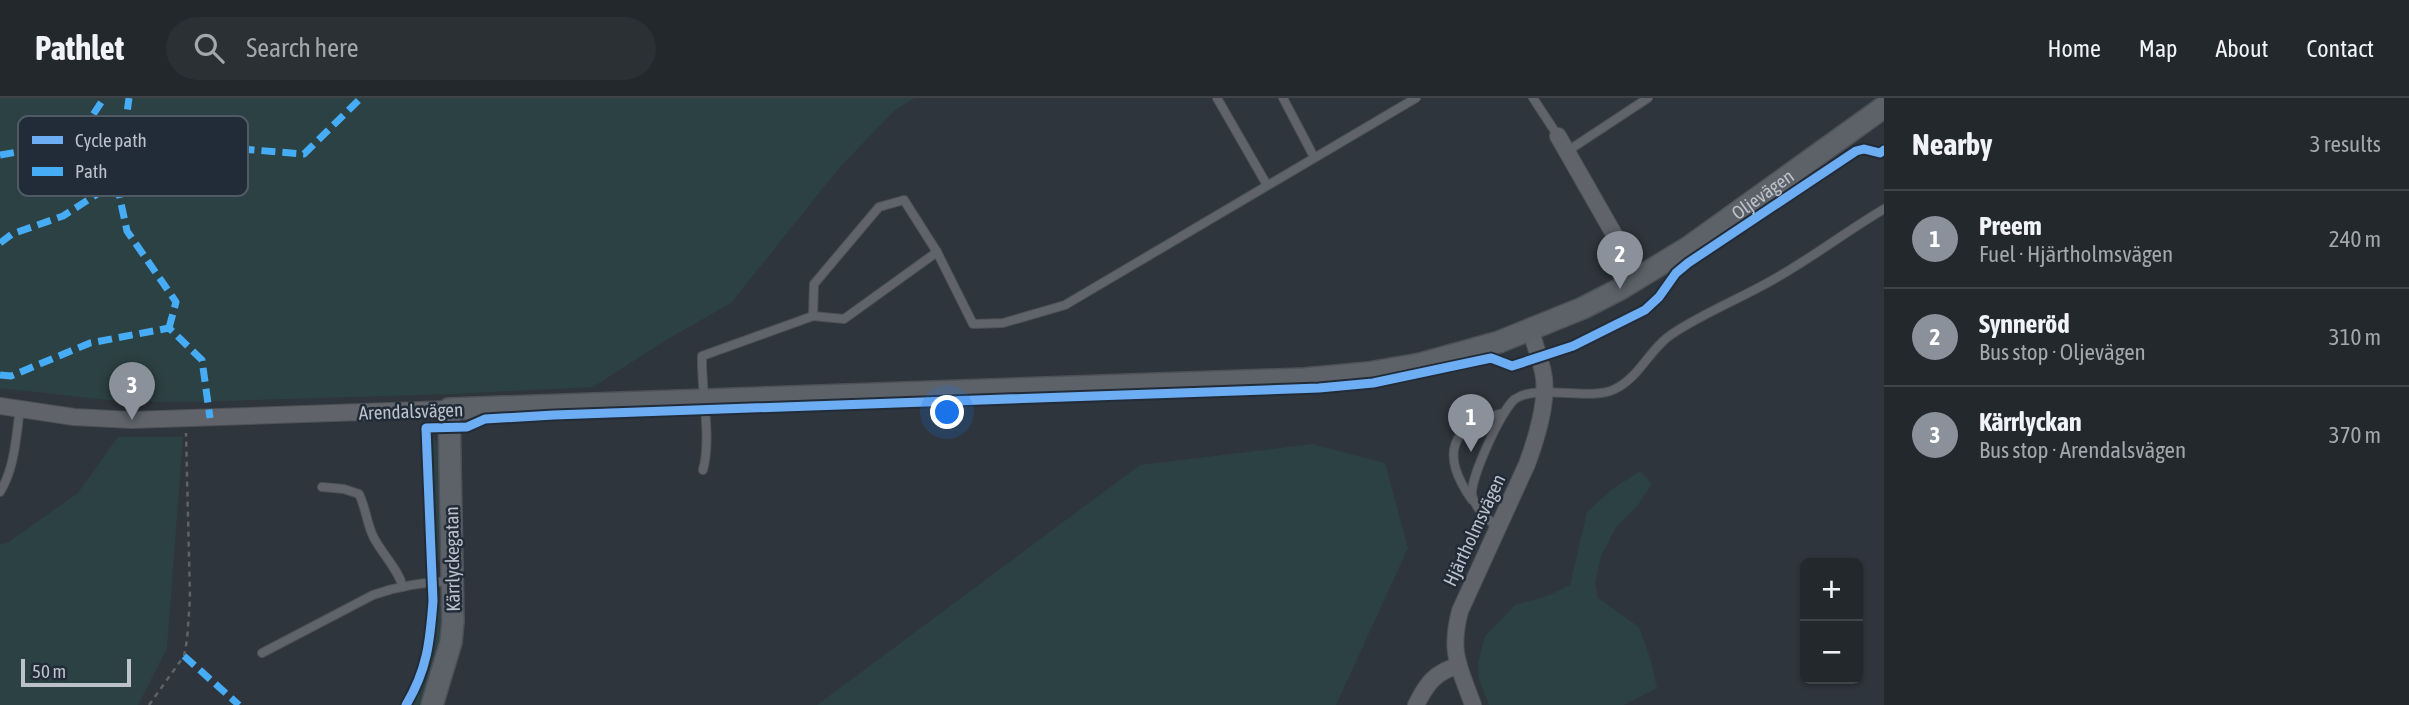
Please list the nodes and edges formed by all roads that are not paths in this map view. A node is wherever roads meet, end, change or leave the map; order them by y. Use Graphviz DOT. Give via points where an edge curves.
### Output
graph roads {
  1 [pos="1217,98"];
  2 [pos="1283,98"];
  3 [pos="1416,98"];
  4 [pos="1533,98"];
  5 [pos="1648,98"];
  6 [pos="1884,108"];
  7 [pos="1558,136"];
  8 [pos="1566,152"];
  9 [pos="1314,157"];
  10 [pos="1267,185"];
  11 [pos="1884,209"];
  12 [pos="937,252"];
  13 [pos="1639,278"];
  14 [pos="813,316"];
  15 [pos="1531,330"];
  16 [pos="1544,394"];
  17 [pos="703,400"];
  18 [pos="0,406"];
  19 [pos="20,409"];
  20 [pos="449,409"];
  21 [pos="1504,413"];
  22 [pos="703,470"];
  23 [pos="322,487"];
  24 [pos="0,492"];
  25 [pos="1476,506"];
  26 [pos="1498,528"];
  27 [pos="453,581"];
  28 [pos="403,587"];
  29 [pos="262,653"];
  30 [pos="1459,666"];
  31 [pos="432,705"];
  32 [pos="1416,705"];
  33 [pos="1473,705"];
  1 -- 10 [label="lane"];
  2 -- 9 [label="lane"];
  3 -- 9 [label="lane"];
  4 -- 7 [label="lane"];
  5 -- 8 [label="lane"];
  6 -- 13 [label="street, Oljevägen"];
  7 -- 8 [label="street"];
  8 -- 13 [label="street"];
  9 -- 10 [label="lane"];
  10 -- 12 [label="lane" via="1065,305 1003,323 973,324"];
  11 -- 16 [label="lane" via="1776,278 1669,336 1634,376 1615,389"];
  12 -- 14 [label="lane" via="844,319"];
  12 -- 14 [label="lane" via="904,200 879,207 814,284"];
  13 -- 15 [label="street, Oljevägen"];
  14 -- 17 [label="lane" via="702,356"];
  15 -- 16 [label="street, Hjärtholmsvägen" via="1544,373"];
  15 -- 17 [label="street, Arendalsvägen" via="1420,364 1304,379"];
  16 -- 21 [label="lane" via="1514,400"];
  16 -- 26 [label="street, Hjärtholmsvägen" via="1535,441"];
  17 -- 20 [label="street, Arendalsvägen"];
  17 -- 22 [label="lane" via="707,456"];
  18 -- 19 [label="street, Arendalsvägen"];
  19 -- 20 [label="street, Arendalsvägen" via="132,420"];
  19 -- 24 [label="lane" via="13,457"];
  20 -- 27 [label="street, Kärrlyckegatan"];
  21 -- 25 [label="lane" via="1473,478"];
  21 -- 25 [label="lane" via="1470,424 1457,439 1453,453 1456,474"];
  23 -- 28 [label="lane" via="359,494 372,535"];
  25 -- 26 [label="lane"];
  26 -- 30 [label="street, Hjärtholmsvägen" via="1460,611 1454,644"];
  27 -- 28 [label="lane"];
  27 -- 31 [label="street, Kärrlyckegatan" via="451,642"];
  28 -- 29 [label="lane" via="373,595"];
  30 -- 32 [label="street" via="1434,677"];
  30 -- 33 [label="street, Hjärtholmsvägen"];
}
